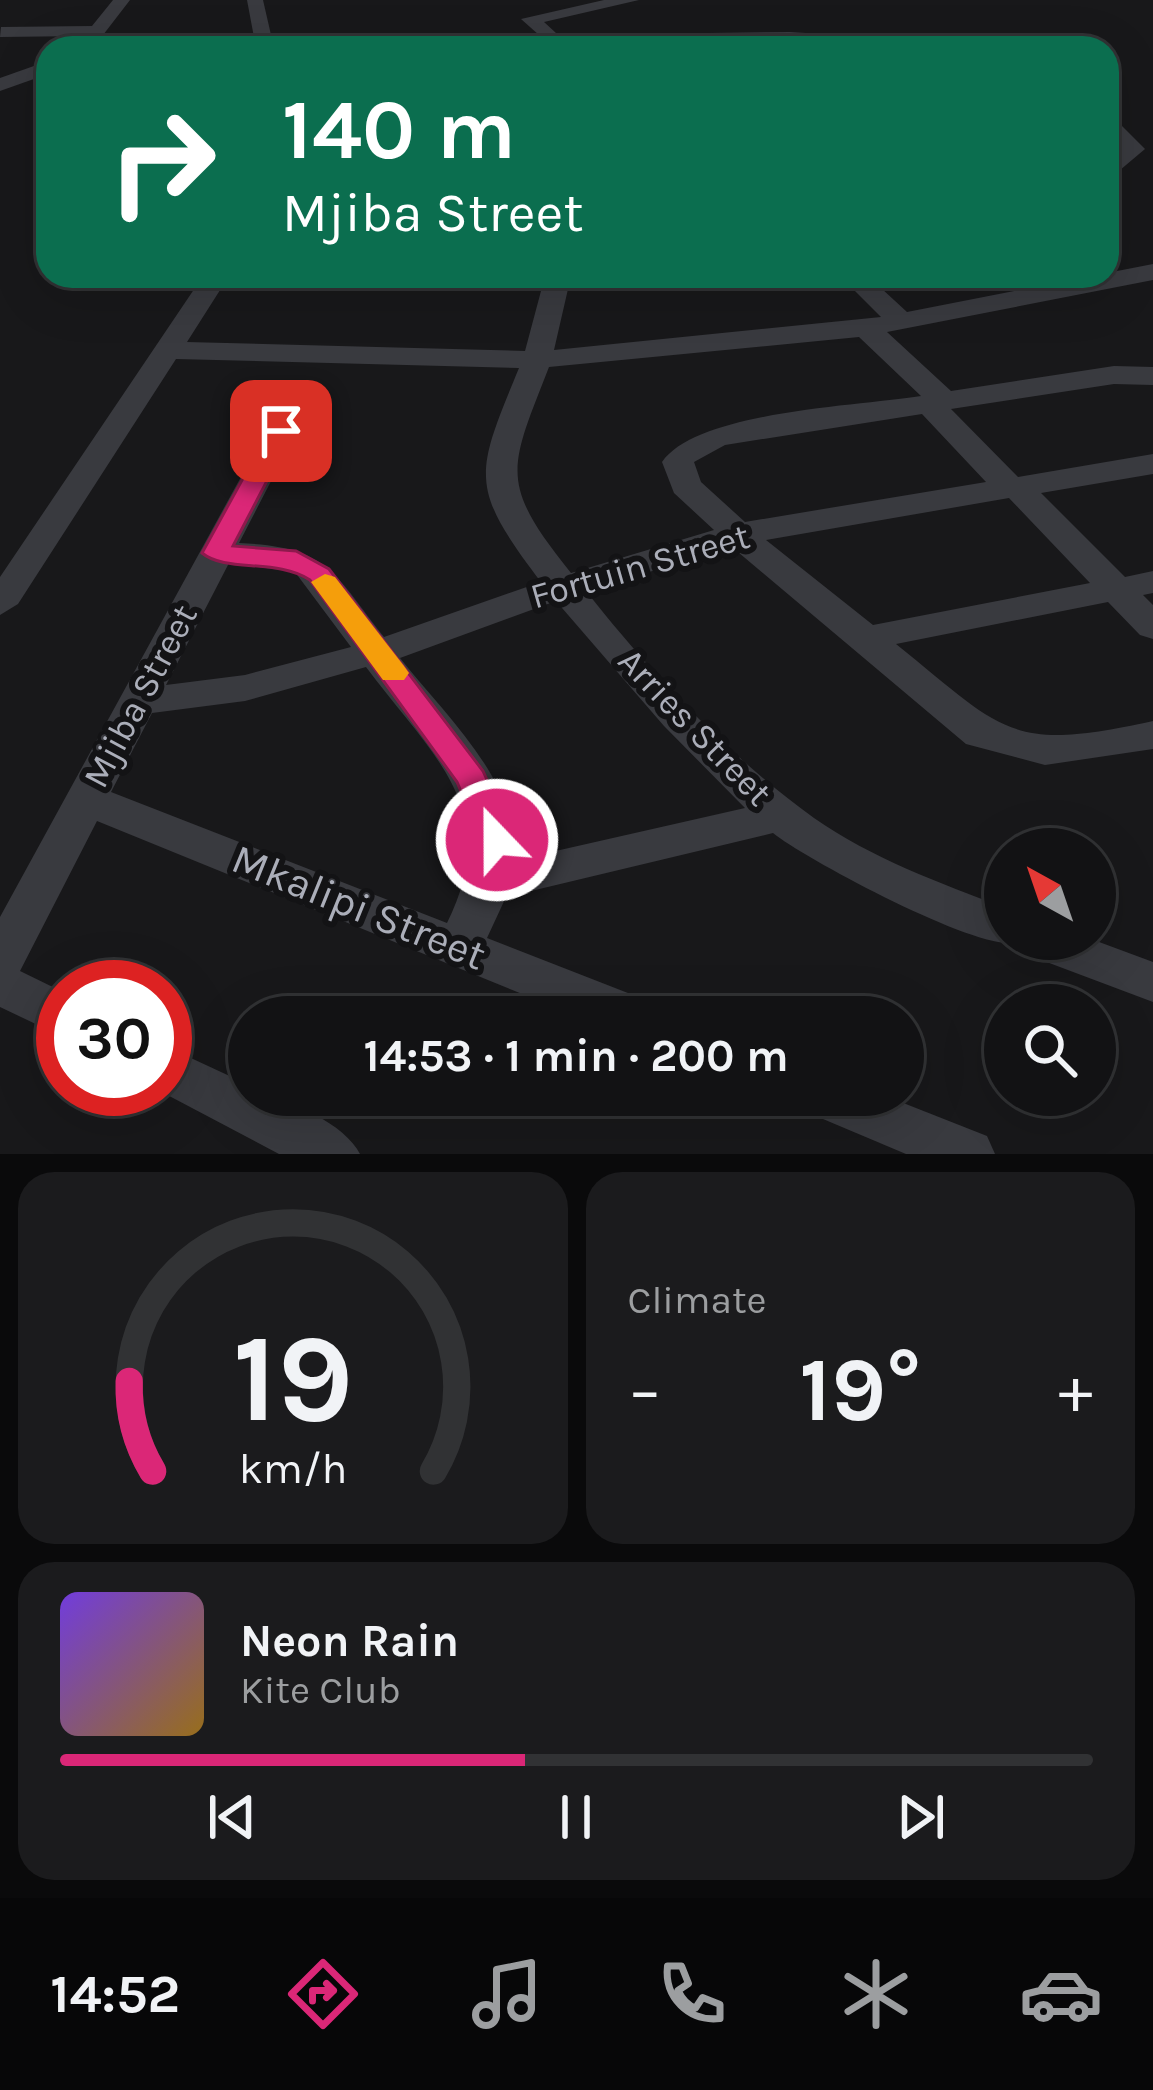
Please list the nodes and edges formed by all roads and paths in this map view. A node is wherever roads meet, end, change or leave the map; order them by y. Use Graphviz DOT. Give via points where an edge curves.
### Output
graph roads {
  1 [pos="122,0"];
  2 [pos="255,0"];
  3 [pos="631,0"];
  4 [pos="16,16"];
  5 [pos="98,31"];
  6 [pos="1,32"];
  7 [pos="94,36"];
  8 [pos="262,36"];
  9 [pos="548,36"];
  10 [pos="0,66"];
  11 [pos="36,69"];
  12 [pos="36,71"];
  13 [pos="0,85"];
  14 [pos="1119,131"];
  15 [pos="1119,163"];
  16 [pos="1151,272"];
  17 [pos="1119,276"];
  18 [pos="208,288"];
  19 [pos="555,288"];
  20 [pos="866,288"];
  21 [pos="1059,288"];
  22 [pos="902,322"];
  23 [pos="866,328"];
  24 [pos="165,350"];
  25 [pos="537,360"];
  26 [pos="1153,376"];
  27 [pos="937,402"];
  28 [pos="281,431"];
  29 [pos="1153,464"];
  30 [pos="1013,487"];
  31 [pos="738,534"];
  32 [pos="216,553"];
  33 [pos="1153,582"];
  34 [pos="561,587"];
  35 [pos="1114,590"];
  36 [pos="0,604"];
  37 [pos="1153,627"];
  38 [pos="864,639"];
  39 [pos="378,652"];
  40 [pos="136,702"];
  41 [pos="1153,735"];
  42 [pos="85,799"];
  43 [pos="781,814"];
  44 [pos="489,884"];
  45 [pos="984,918"];
  46 [pos="459,946"];
  47 [pos="1094,960"];
  48 [pos="0,962"];
  49 [pos="1153,982"];
  50 [pos="0,984"];
  51 [pos="582,996"];
  52 [pos="36,1002"];
  53 [pos="192,1082"];
  54 [pos="874,1116"];
  55 [pos="332,1154"];
  56 [pos="967,1154"];
  1 -- 5 [label="street"];
  2 -- 8 [label="street"];
  3 -- 9 [label="street" via="530,19"];
  4 -- 6 [label="street"];
  5 -- 6 [label="street"];
  5 -- 7 [label="street"];
  10 -- 11 [label="street"];
  12 -- 13 [label="street"];
  14 -- 15 [label="street" via="1134,149"];
  16 -- 17 [label="street"];
  18 -- 24 [label="street"];
  19 -- 25 [label="street, Arries Street"];
  20 -- 22 [label="street"];
  21 -- 22 [label="street"];
  22 -- 23 [label="street"];
  23 -- 25 [label="street"];
  23 -- 27 [label="street"];
  24 -- 25 [label="street"];
  24 -- 36 [label="street"];
  25 -- 34 [label="street, Arries Street" via="498,477 506,512"];
  26 -- 27 [label="street"];
  27 -- 30 [label="street"];
  27 -- 31 [label="street" via="717,437 685,452 678,462 686,486"];
  28 -- 32 [label="street, Mjiba Street"];
  29 -- 30 [label="street, Fortuin Street"];
  30 -- 31 [label="street, Fortuin Street"];
  30 -- 35 [label="street"];
  31 -- 34 [label="street, Fortuin Street"];
  31 -- 38 [label="street"];
  32 -- 39 [label="street" via="308,564"];
  32 -- 40 [label="street, Mjiba Street"];
  33 -- 35 [label="street"];
  34 -- 39 [label="street, Fortuin Street"];
  34 -- 43 [label="street, Arries Street"];
  35 -- 37 [label="street"];
  35 -- 38 [label="street"];
  38 -- 41 [label="street" via="961,721 1018,749 1057,754"];
  39 -- 40 [label="street, Fortuin Street" via="245,688"];
  39 -- 44 [label="street" via="492,817 497,862"];
  40 -- 42 [label="street, Mjiba Street"];
  42 -- 46 [label="street, Mkalipi Street"];
  42 -- 48 [label="street, Mjiba Street"];
  43 -- 44 [label="street"];
  43 -- 45 [label="street, Arries Street" via="838,854"];
  44 -- 46 [label="street"];
  46 -- 51 [label="street, Mkalipi Street"];
  47 -- 49 [label="street"];
  50 -- 52 [label="street"];
  53 -- 55 [label="street"];
  54 -- 56 [label="street"];
}
